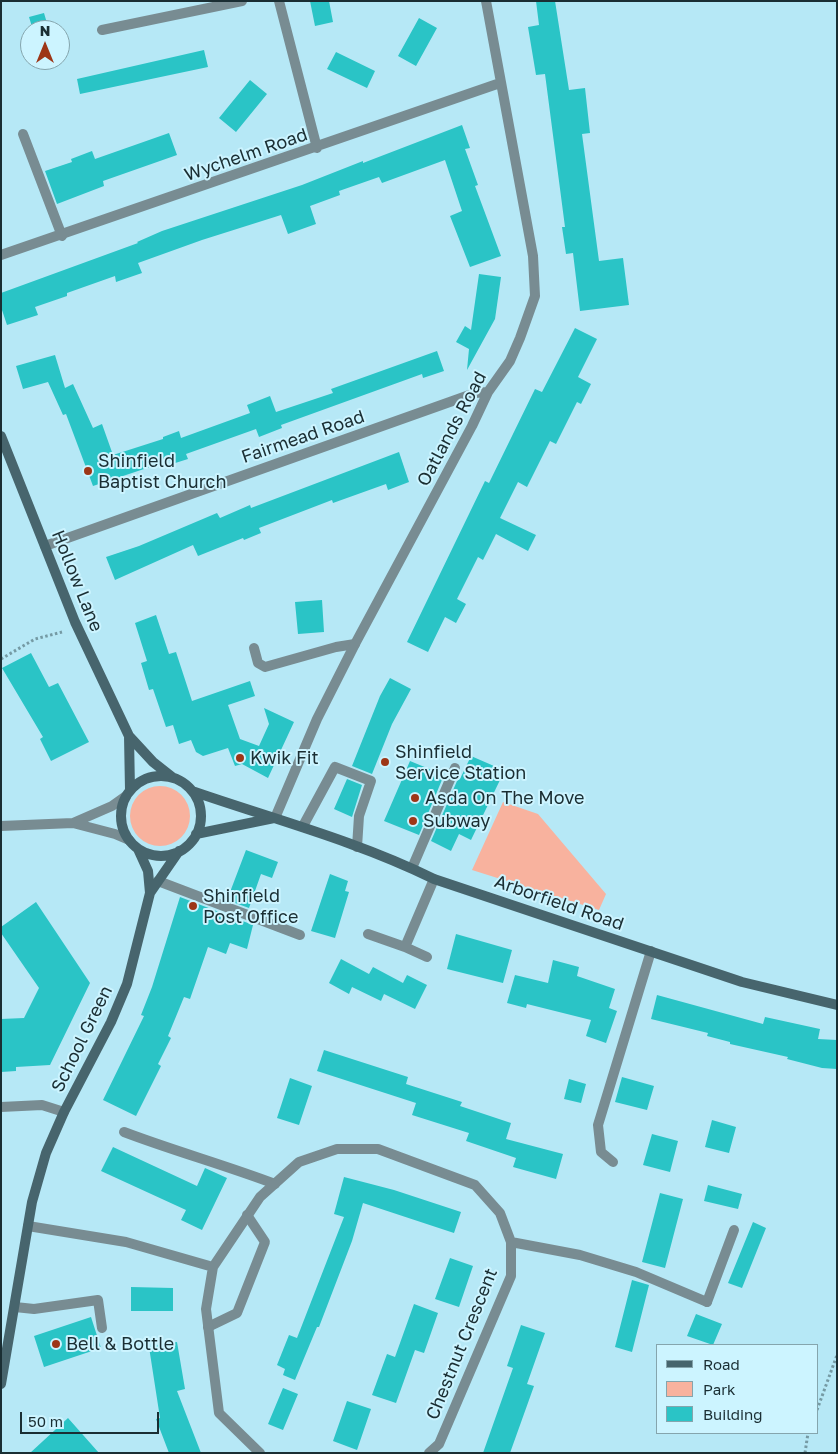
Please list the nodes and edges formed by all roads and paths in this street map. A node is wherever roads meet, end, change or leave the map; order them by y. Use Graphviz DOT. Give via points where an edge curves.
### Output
graph roads {
  1 [pos="242,1"];
  2 [pos="279,1"];
  3 [pos="486,1"];
  4 [pos="102,30"];
  5 [pos="500,83"];
  6 [pos="23,134"];
  7 [pos="316,148"];
  8 [pos="62,236"];
  9 [pos="1,256"];
  10 [pos="488,392"];
  11 [pos="1,436"];
  12 [pos="45,546"];
  13 [pos="62,632"];
  14 [pos="355,644"];
  15 [pos="254,648"];
  16 [pos="1,659"];
  17 [pos="130,736"];
  18 [pos="455,768"];
  19 [pos="172,777"];
  20 [pos="192,790"];
  21 [pos="128,793"];
  22 [pos="275,818"];
  23 [pos="73,823"];
  24 [pos="1,826"];
  25 [pos="303,826"];
  26 [pos="196,834"];
  27 [pos="129,840"];
  28 [pos="357,847"];
  29 [pos="138,849"];
  30 [pos="179,851"];
  31 [pos="412,868"];
  32 [pos="434,879"];
  33 [pos="158,881"];
  34 [pos="150,894"];
  35 [pos="368,934"];
  36 [pos="300,935"];
  37 [pos="405,947"];
  38 [pos="651,951"];
  39 [pos="428,957"];
  40 [pos="837,1005"];
  41 [pos="1,1107"];
  42 [pos="64,1112"];
  43 [pos="124,1132"];
  44 [pos="613,1162"];
  45 [pos="275,1184"];
  46 [pos="247,1216"];
  47 [pos="28,1226"];
  48 [pos="734,1230"];
  49 [pos="511,1242"];
  50 [pos="213,1267"];
  51 [pos="16,1307"];
  52 [pos="208,1327"];
  53 [pos="102,1328"];
  54 [pos="837,1355"];
  55 [pos="1,1384"];
  56 [pos="818,1407"];
  57 [pos="808,1434"];
  58 [pos="260,1453"];
  59 [pos="429,1453"];
  60 [pos="805,1453"];
  1 -- 4 [label="street"];
  2 -- 7 [label="street"];
  3 -- 5 [label="street, Oatlands Road"];
  5 -- 7 [label="street, Wychelm Road"];
  5 -- 10 [label="street, Oatlands Road" via="534,256 535,296 510,361"];
  6 -- 8 [label="street"];
  7 -- 8 [label="street, Wychelm Road"];
  8 -- 9 [label="street, Wychelm Road"];
  10 -- 12 [label="street, Fairmead Road" via="475,393"];
  10 -- 14 [label="street, Oatlands Road"];
  11 -- 12 [label="main road, Hollow Lane"];
  12 -- 17 [label="main road, Hollow Lane" via="78,630"];
  13 -- 16 [label="path" via="35,639"];
  14 -- 15 [label="street" via="265,667 258,663"];
  14 -- 22 [label="street, Oatlands Road" via="317,719"];
  17 -- 19 [label="main road, Hollow Lane" via="153,762"];
  17 -- 21 [label="main road, Hollow Lane"];
  18 -- 31 [label="street"];
  19 -- 20 [label="main road"];
  19 -- 21 [label="main road" via="142,780"];
  20 -- 22 [label="main road, Arborfield Road"];
  20 -- 26 [label="main road" via="200,812"];
  21 -- 23 [label="street" via="112,806"];
  21 -- 27 [label="main road" via="120,814"];
  22 -- 25 [label="main road, Arborfield Road"];
  22 -- 26 [label="main road, Arborfield Road"];
  23 -- 24 [label="street"];
  23 -- 27 [label="street"];
  25 -- 28 [label="main road, Arborfield Road"];
  25 -- 28 [label="street" via="335,767 371,781 359,816"];
  26 -- 30 [label="main road"];
  27 -- 29 [label="main road"];
  28 -- 31 [label="main road, Arborfield Road"];
  29 -- 30 [label="main road" via="165,855"];
  29 -- 34 [label="main road, School Green" via="148,871"];
  30 -- 33 [label="main road, School Green"];
  31 -- 32 [label="main road, Arborfield Road"];
  32 -- 37 [label="street"];
  32 -- 38 [label="main road, Arborfield Road"];
  33 -- 34 [label="main road, School Green"];
  33 -- 36 [label="street"];
  34 -- 42 [label="main road, School Green" via="127,984 112,1022"];
  35 -- 37 [label="street"];
  37 -- 39 [label="street"];
  38 -- 40 [label="main road, Arborfield Road" via="742,982"];
  38 -- 44 [label="street" via="598,1125 601,1152"];
  41 -- 42 [label="street, School Green" via="42,1106"];
  42 -- 47 [label="main road, School Green" via="46,1153"];
  43 -- 45 [label="street" via="186,1155 220,1162"];
  45 -- 46 [label="street, Chestnut Crescent" via="260,1197"];
  45 -- 49 [label="street, Chestnut Crescent" via="300,1162 337,1148 378,1148 475,1185 500,1213"];
  46 -- 50 [label="street, Chestnut Crescent"];
  46 -- 52 [label="street" via="265,1242 237,1313"];
  47 -- 50 [label="street" via="126,1242"];
  47 -- 51 [label="main road, School Green"];
  48 -- 49 [label="street" via="707,1302 627,1269"];
  49 -- 59 [label="street, Chestnut Crescent" via="511,1276 439,1444"];
  50 -- 52 [label="street, Chestnut Crescent" via="206,1309"];
  51 -- 53 [label="street" via="34,1309 98,1300"];
  51 -- 55 [label="main road, School Green"];
  52 -- 58 [label="street, Chestnut Crescent" via="219,1413"];
  54 -- 56 [label="path"];
  57 -- 60 [label="path"];
}
